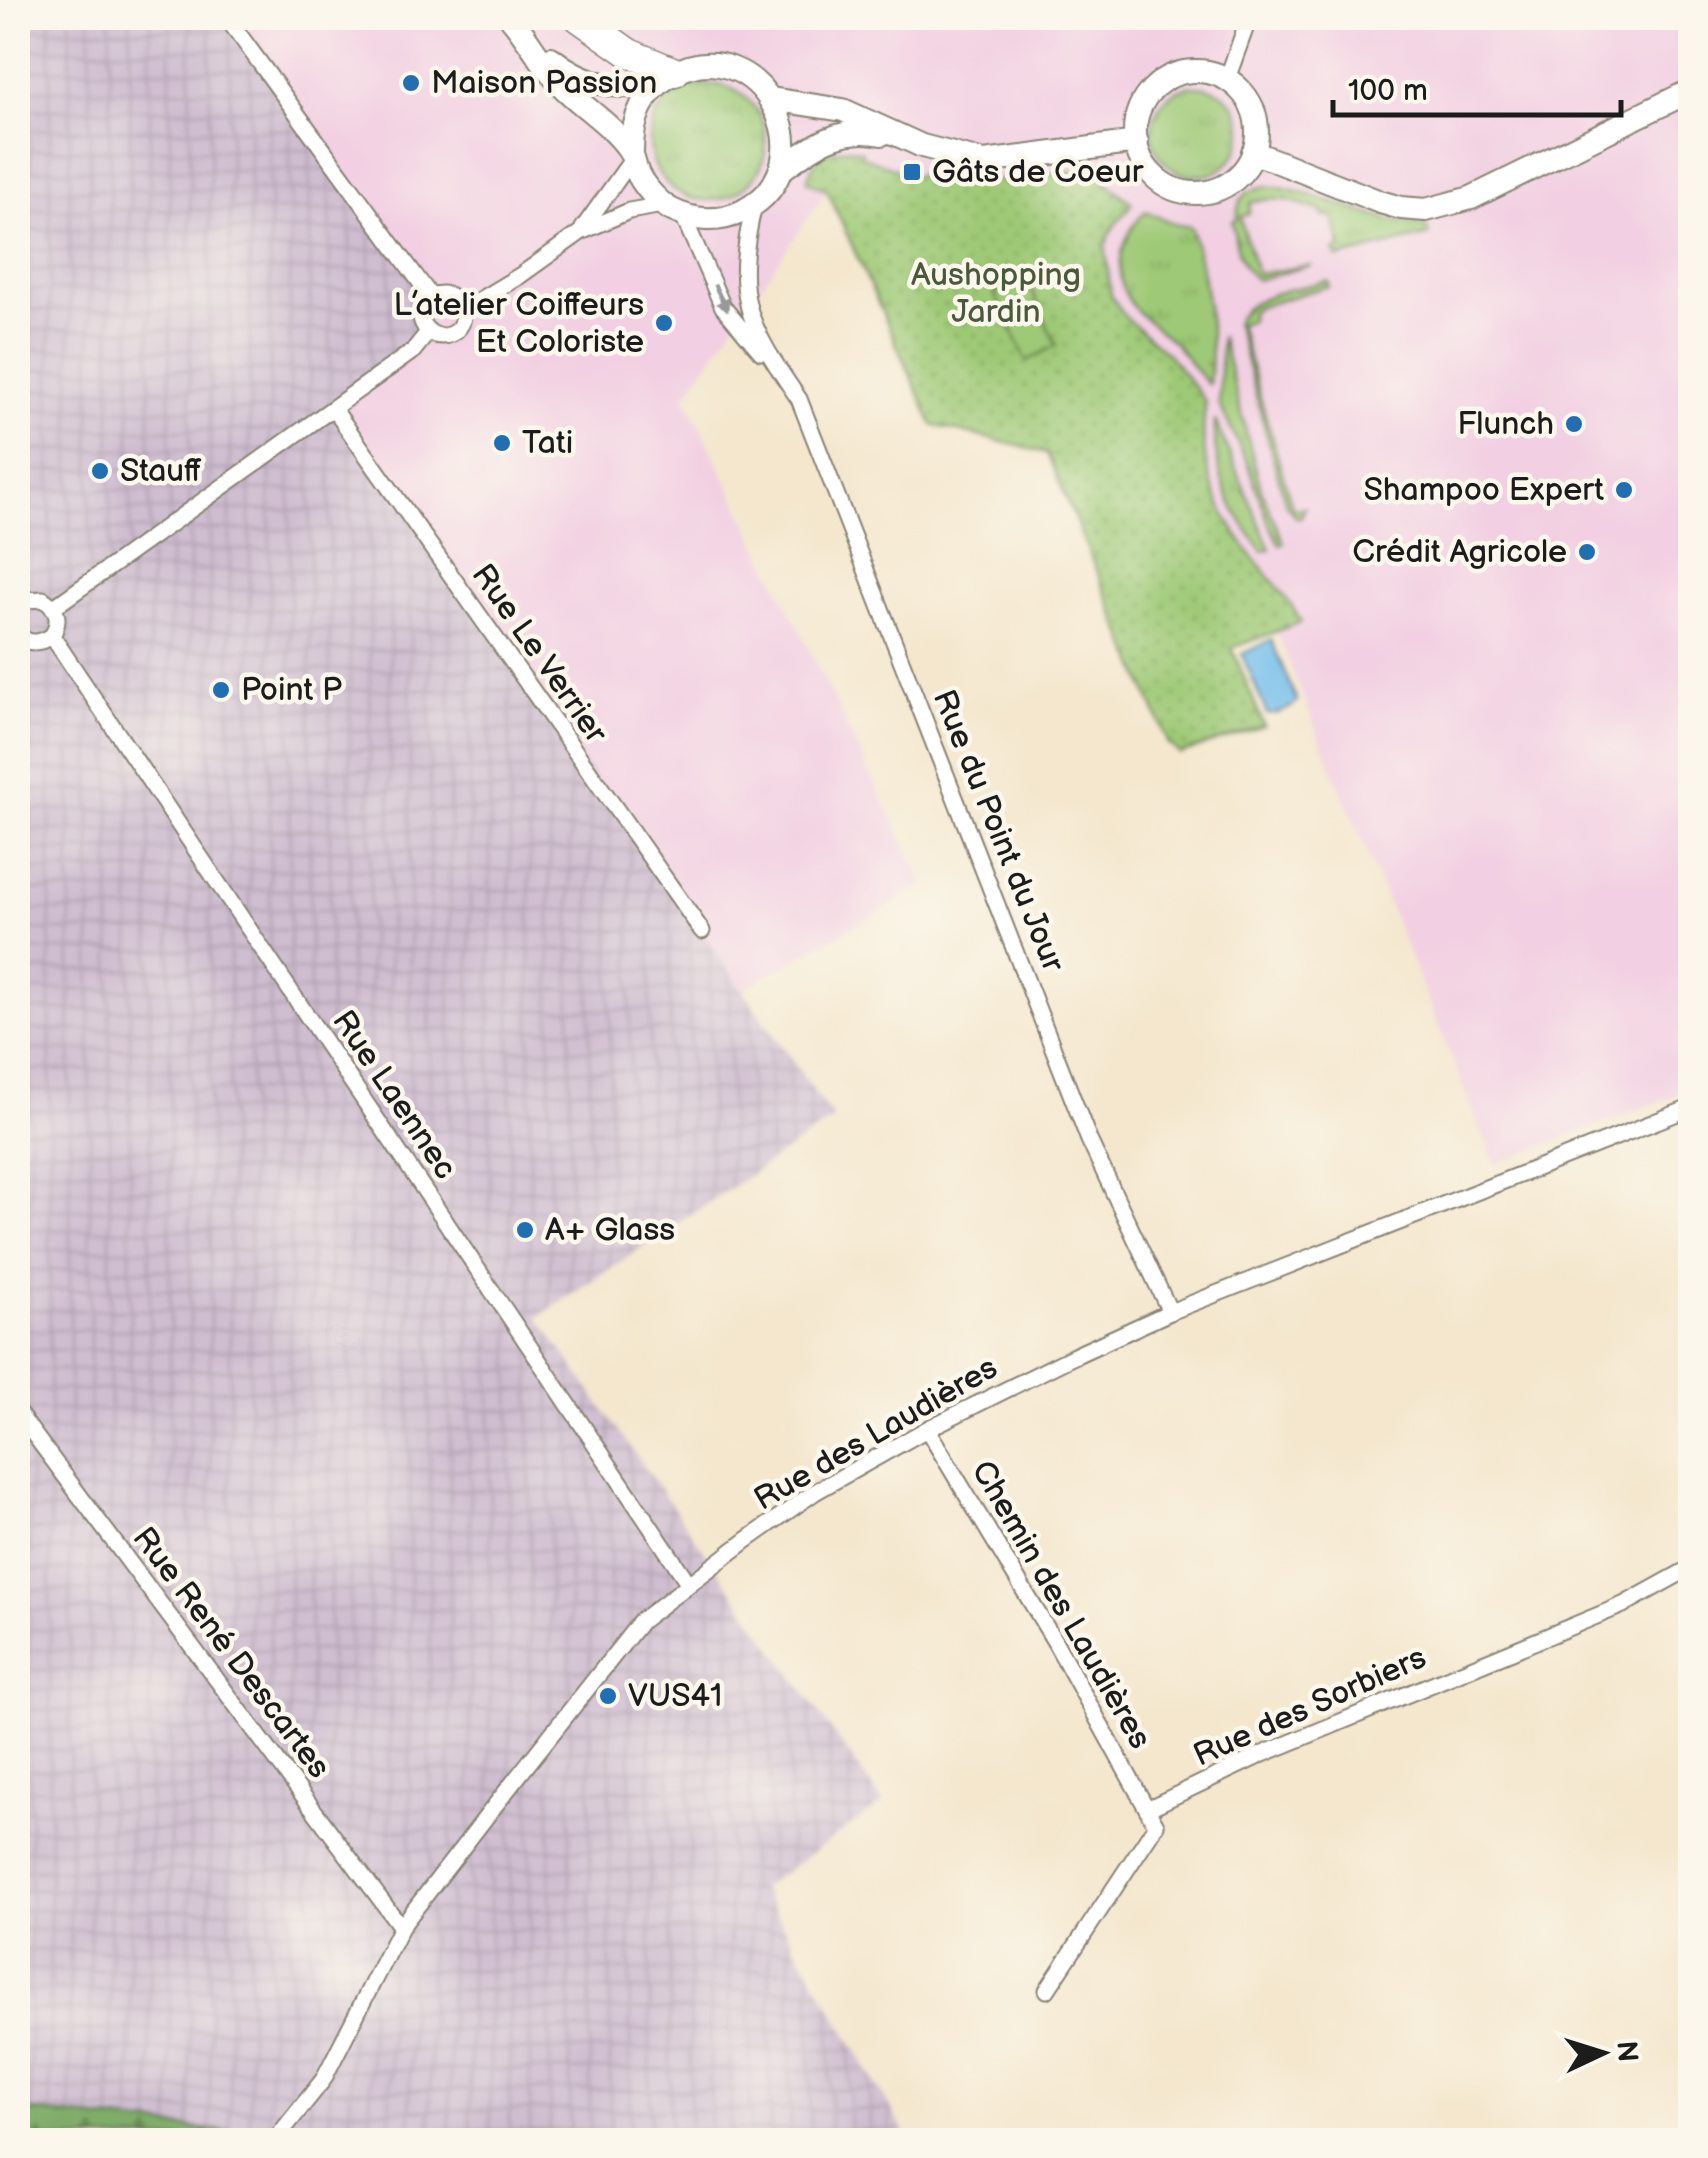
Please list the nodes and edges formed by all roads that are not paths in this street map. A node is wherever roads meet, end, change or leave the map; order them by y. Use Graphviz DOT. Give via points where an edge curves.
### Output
graph roads {
  1 [pos="227,18"];
  2 [pos="511,18"];
  3 [pos="580,18"];
  4 [pos="1249,18"];
  5 [pos="529,40"];
  6 [pos="666,78"];
  7 [pos="1227,79"];
  8 [pos="1690,91"];
  9 [pos="771,99"];
  10 [pos="900,138"];
  11 [pos="1137,142"];
  12 [pos="1254,152"];
  13 [pos="632,155"];
  14 [pos="781,170"];
  15 [pos="754,205"];
  16 [pos="673,210"];
  17 [pos="581,232"];
  18 [pos="431,297"];
  19 [pos="463,310"];
  20 [pos="429,331"];
  21 [pos="778,368"];
  22 [pos="334,408"];
  23 [pos="18,605"];
  24 [pos="54,607"];
  25 [pos="18,634"];
  26 [pos="52,636"];
  27 [pos="702,931"];
  28 [pos="1690,1108"];
  29 [pos="1170,1312"];
  30 [pos="19,1420"];
  31 [pos="927,1429"];
  32 [pos="1690,1568"];
  33 [pos="690,1584"];
  34 [pos="1148,1810"];
  35 [pos="401,1927"];
  36 [pos="1048,1990"];
  37 [pos="276,2140"];
  1 -- 18 [label="street"];
  2 -- 5 [label="street"];
  3 -- 6 [label="highway"];
  4 -- 7 [label="street"];
  5 -- 6 [label="street" via="593,84 634,87"];
  5 -- 13 [label="street" via="557,81"];
  6 -- 9 [label="street" via="717,65 756,81"];
  6 -- 13 [label="street" via="634,120"];
  7 -- 11 [label="street" via="1196,71 1169,77 1139,109"];
  7 -- 12 [label="street" via="1252,107"];
  8 -- 12 [label="street" via="1471,198 1426,210 1380,202"];
  9 -- 10 [label="street" via="843,110"];
  9 -- 14 [label="street" via="782,123"];
  10 -- 11 [label="street" via="984,162"];
  10 -- 14 [label="street" via="838,133"];
  11 -- 12 [label="street" via="1147,169 1184,192 1230,182"];
  13 -- 16 [label="street" via="640,178"];
  13 -- 17 [label="street"];
  14 -- 15 [label="street"];
  15 -- 16 [label="street" via="710,220"];
  15 -- 21 [label="street, Rue du Point du Jour" via="744,285 751,322"];
  16 -- 17 [label="street" via="629,211"];
  16 -- 21 [label="street, Rue du Point du Jour, one-way" via="723,307"];
  17 -- 19 [label="street"];
  18 -- 19 [label="street" via="447,294"];
  18 -- 20 [label="street" via="422,311"];
  19 -- 20 [label="street" via="455,332"];
  20 -- 22 [label="street" via="413,351"];
  21 -- 29 [label="street, Rue du Point du Jour" via="799,399 1089,1140"];
  22 -- 24 [label="street"];
  22 -- 27 [label="street, Rue Le Verrier"];
  23 -- 24 [label="street" via="33,598"];
  24 -- 26 [label="street"];
  25 -- 26 [label="street" via="30,642"];
  26 -- 33 [label="street, Rue Laennec"];
  28 -- 29 [label="street, Rue des Laudières"];
  29 -- 31 [label="street, Rue des Laudières"];
  30 -- 35 [label="street, Rue René Descartes"];
  31 -- 33 [label="street, Rue des Laudières" via="815,1492"];
  31 -- 34 [label="street, Chemin des Laudières"];
  32 -- 34 [label="street, Rue des Sorbiers" via="1623,1605 1277,1748"];
  33 -- 35 [label="street, Rue des Laudières" via="641,1621"];
  34 -- 36 [label="street" via="1156,1825"];
  35 -- 37 [label="street, Rue des Laudières" via="323,2080"];
}
